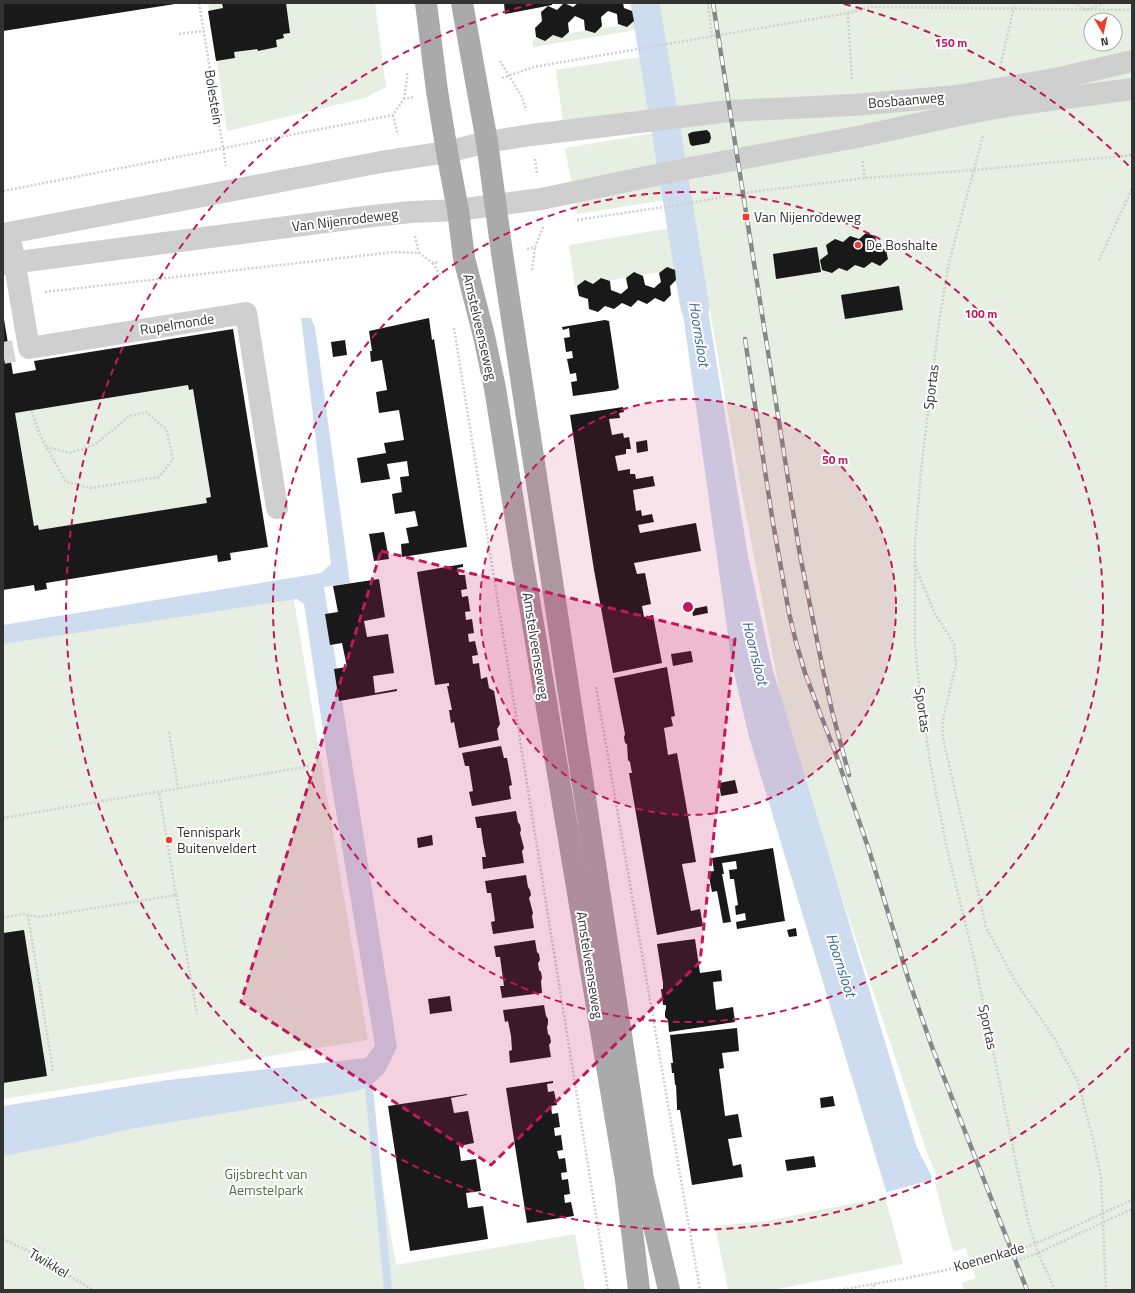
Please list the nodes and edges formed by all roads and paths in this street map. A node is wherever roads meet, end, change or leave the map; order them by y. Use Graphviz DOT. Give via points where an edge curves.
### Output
graph roads {
  1 [pos="199,3"];
  2 [pos="426,3"];
  3 [pos="462,3"];
  4 [pos="708,3"];
  5 [pos="876,3"];
  6 [pos="1074,3"];
  7 [pos="1105,3"];
  8 [pos="872,7"];
  9 [pos="1086,10"];
  10 [pos="1132,10"];
  11 [pos="204,31"];
  12 [pos="179,34"];
  13 [pos="712,36"];
  14 [pos="1132,61"];
  15 [pos="510,77"];
  16 [pos="1132,89"];
  17 [pos="393,115"];
  18 [pos="487,142"];
  19 [pos="223,148"];
  20 [pos="447,152"];
  21 [pos="1132,155"];
  22 [pos="685,169"];
  23 [pos="974,170"];
  24 [pos="1132,189"];
  25 [pos="3,191"];
  26 [pos="230,191"];
  27 [pos="496,206"];
  28 [pos="458,210"];
  29 [pos="575,220"];
  30 [pos="6,234"];
  31 [pos="535,247"];
  32 [pos="419,253"];
  33 [pos="1099,260"];
  34 [pos="9,263"];
  35 [pos="433,263"];
  36 [pos="531,276"];
  37 [pos="443,281"];
  38 [pos="20,294"];
  39 [pos="453,321"];
  40 [pos="32,410"];
  41 [pos="46,447"];
  42 [pos="277,508"];
  43 [pos="914,563"];
  44 [pos="595,681"];
  45 [pos="169,732"];
  46 [pos="310,766"];
  47 [pos="178,788"];
  48 [pos="159,792"];
  49 [pos="3,818"];
  50 [pos="176,895"];
  51 [pos="28,915"];
  52 [pos="3,918"];
  53 [pos="197,1014"];
  54 [pos="53,1072"];
  55 [pos="1132,1200"];
  56 [pos="1132,1209"];
  57 [pos="1103,1213"];
  58 [pos="1103,1223"];
  59 [pos="3,1239"];
  60 [pos="1035,1244"];
  61 [pos="1038,1253"];
  62 [pos="1016,1261"];
  63 [pos="876,1283"];
  64 [pos="93,1290"];
  65 [pos="608,1290"];
  66 [pos="640,1290"];
  67 [pos="669,1290"];
  68 [pos="700,1290"];
  69 [pos="839,1290"];
  70 [pos="844,1290"];
  71 [pos="871,1290"];
  72 [pos="1055,1290"];
  73 [pos="1106,1290"];
  1 -- 11 [label="path, Bolestein"];
  2 -- 20 [label="main road, Amstelveenseweg"];
  3 -- 18 [label="main road, Amstelveenseweg"];
  4 -- 13 [label="path"];
  5 -- 8 [label="path"];
  6 -- 9 [label="path"];
  7 -- 9 [label="path"];
  8 -- 9 [label="path"];
  8 -- 13 [label="path"];
  9 -- 10 [label="path"];
  11 -- 12 [label="path"];
  11 -- 19 [label="path, Bolestein"];
  13 -- 15 [label="path" via="534,67"];
  14 -- 18 [label="street, Bosbaanweg" via="1060,78 957,96 853,105 730,111"];
  16 -- 22 [label="street, Bosbaanweg" via="1013,105"];
  17 -- 19 [label="path"];
  18 -- 20 [label="street"];
  18 -- 27 [label="main road, Amstelveenseweg"];
  19 -- 25 [label="path"];
  19 -- 26 [label="path, Bolestein"];
  20 -- 26 [label="street"];
  20 -- 28 [label="main road, Amstelveenseweg"];
  21 -- 23 [label="path"];
  22 -- 27 [label="street, Van Nijenrodeweg"];
  23 -- 29 [label="path" via="858,179 743,193"];
  23 -- 43 [label="path, Sportas" via="948,266 939,323 920,470"];
  24 -- 33 [label="path"];
  26 -- 30 [label="street"];
  27 -- 28 [label="street, Van Nijenrodeweg"];
  27 -- 67 [label="main road, Amstelveenseweg" via="643,1179"];
  28 -- 34 [label="street, Van Nijenrodeweg" via="364,217"];
  28 -- 66 [label="main road, Amstelveenseweg" via="464,258 495,388 626,1180"];
  30 -- 34 [label="street, Rupelmonde"];
  31 -- 36 [label="path"];
  32 -- 38 [label="path" via="394,252"];
  34 -- 38 [label="street, Rupelmonde"];
  35 -- 37 [label="path"];
  38 -- 42 [label="street, Rupelmonde" via="21,349 246,313"];
  39 -- 65 [label="path"];
  40 -- 41 [label="path"];
  41 -- 41 [label="path" via="66,482 91,488 159,477 173,459 166,429 146,412 130,416 94,445 70,453"];
  43 -- 57 [label="path" via="934,612 954,644 956,664 943,719 943,738 986,927 1015,981 1053,1036 1078,1082 1100,1176"];
  43 -- 60 [label="path, Sportas" via="915,644 930,762"];
  44 -- 68 [label="path"];
  45 -- 47 [label="path"];
  46 -- 47 [label="path"];
  47 -- 48 [label="path"];
  48 -- 49 [label="path"];
  48 -- 50 [label="path"];
  50 -- 51 [label="path" via="39,917"];
  50 -- 53 [label="path"];
  51 -- 52 [label="path"];
  51 -- 54 [label="path"];
  55 -- 57 [label="path, Koenenkade"];
  56 -- 58 [label="path"];
  57 -- 58 [label="path"];
  57 -- 60 [label="path, Koenenkade"];
  58 -- 61 [label="path"];
  58 -- 73 [label="path"];
  59 -- 64 [label="path, Twikkel" via="30,1252"];
  60 -- 61 [label="path, Sportas"];
  60 -- 63 [label="path, Koenenkade" via="961,1267"];
  61 -- 62 [label="path"];
  61 -- 72 [label="path, Sportas"];
  63 -- 70 [label="path, Koenenkade"];
  63 -- 71 [label="path"];
  69 -- 70 [label="path, Koenenkade"];
}
